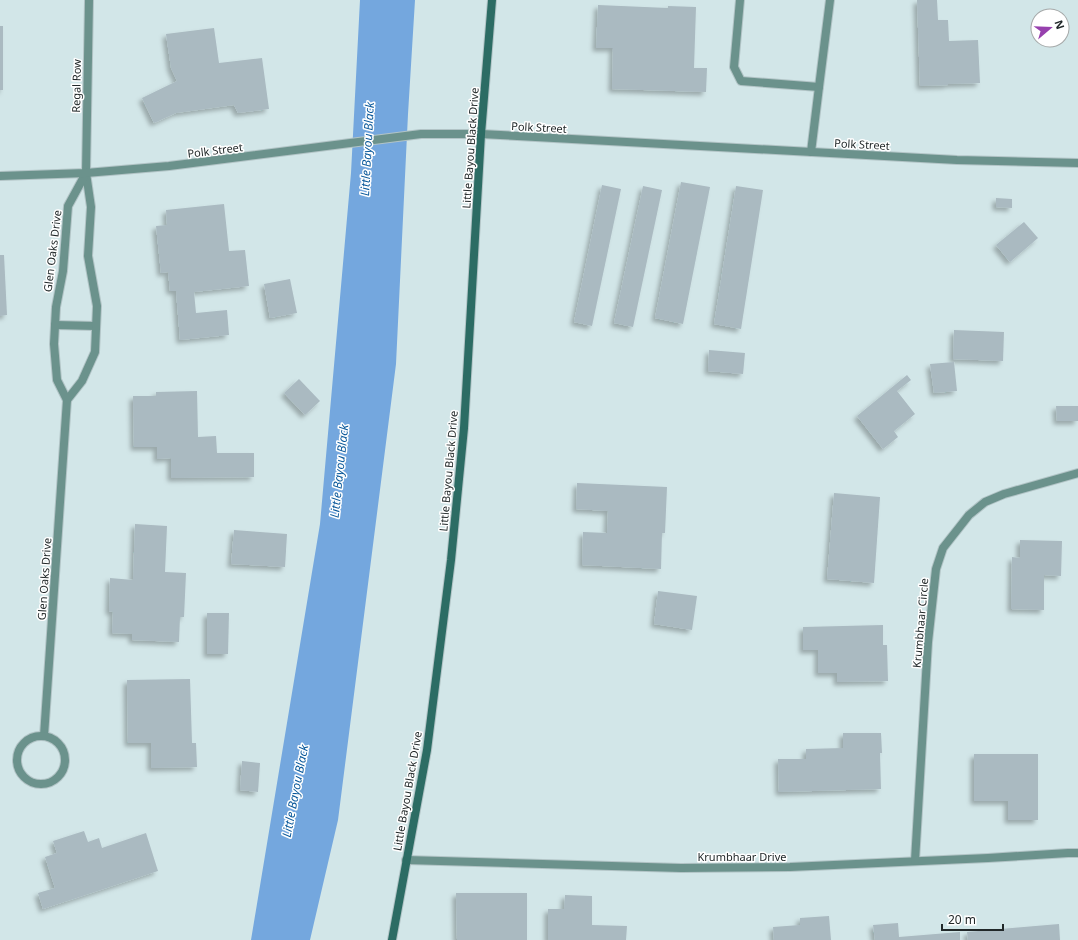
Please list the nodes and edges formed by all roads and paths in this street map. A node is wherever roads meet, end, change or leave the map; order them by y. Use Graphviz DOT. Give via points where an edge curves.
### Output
graph roads {
  1 [pos="89,0"];
  2 [pos="492,0"];
  3 [pos="740,0"];
  4 [pos="830,0"];
  5 [pos="819,87"];
  6 [pos="481,134"];
  7 [pos="811,152"];
  8 [pos="1078,163"];
  9 [pos="86,173"];
  10 [pos="0,176"];
  11 [pos="55,325"];
  12 [pos="96,326"];
  13 [pos="68,400"];
  14 [pos="1078,473"];
  15 [pos="44,736"];
  16 [pos="1078,853"];
  17 [pos="406,860"];
  18 [pos="915,861"];
  19 [pos="392,940"];
  1 -- 9 [label="street, Regal Row"];
  2 -- 6 [label="main road, Little Bayou Black Drive"];
  3 -- 5 [label="street" via="734,67 741,81"];
  4 -- 5 [label="street"];
  5 -- 7 [label="street"];
  6 -- 7 [label="street, Polk Street"];
  6 -- 9 [label="street, Polk Street" via="421,134 169,166"];
  6 -- 17 [label="main road, Little Bayou Black Drive" via="464,428 451,560 426,750"];
  7 -- 8 [label="street, Polk Street"];
  9 -- 10 [label="street, Polk Street"];
  9 -- 11 [label="street, Glen Oaks Drive" via="68,206 63,271"];
  9 -- 12 [label="street" via="91,207 88,256 97,306"];
  11 -- 12 [label="street"];
  11 -- 13 [label="street, Glen Oaks Drive" via="57,380"];
  12 -- 13 [label="street" via="96,352 82,381"];
  13 -- 15 [label="street, Glen Oaks Drive"];
  14 -- 18 [label="street, Krumbhaar Circle" via="985,502 969,515 943,548 936,569 928,642"];
  15 -- 15 [label="street" via="58,744 65,759 64,767 54,780 38,784 24,778 17,765 17,757 19,750 29,739"];
  16 -- 18 [label="street, Krumbhaar Drive"];
  17 -- 18 [label="street, Krumbhaar Drive" via="681,868 790,867"];
  17 -- 19 [label="main road, Little Bayou Black Drive"];
}
